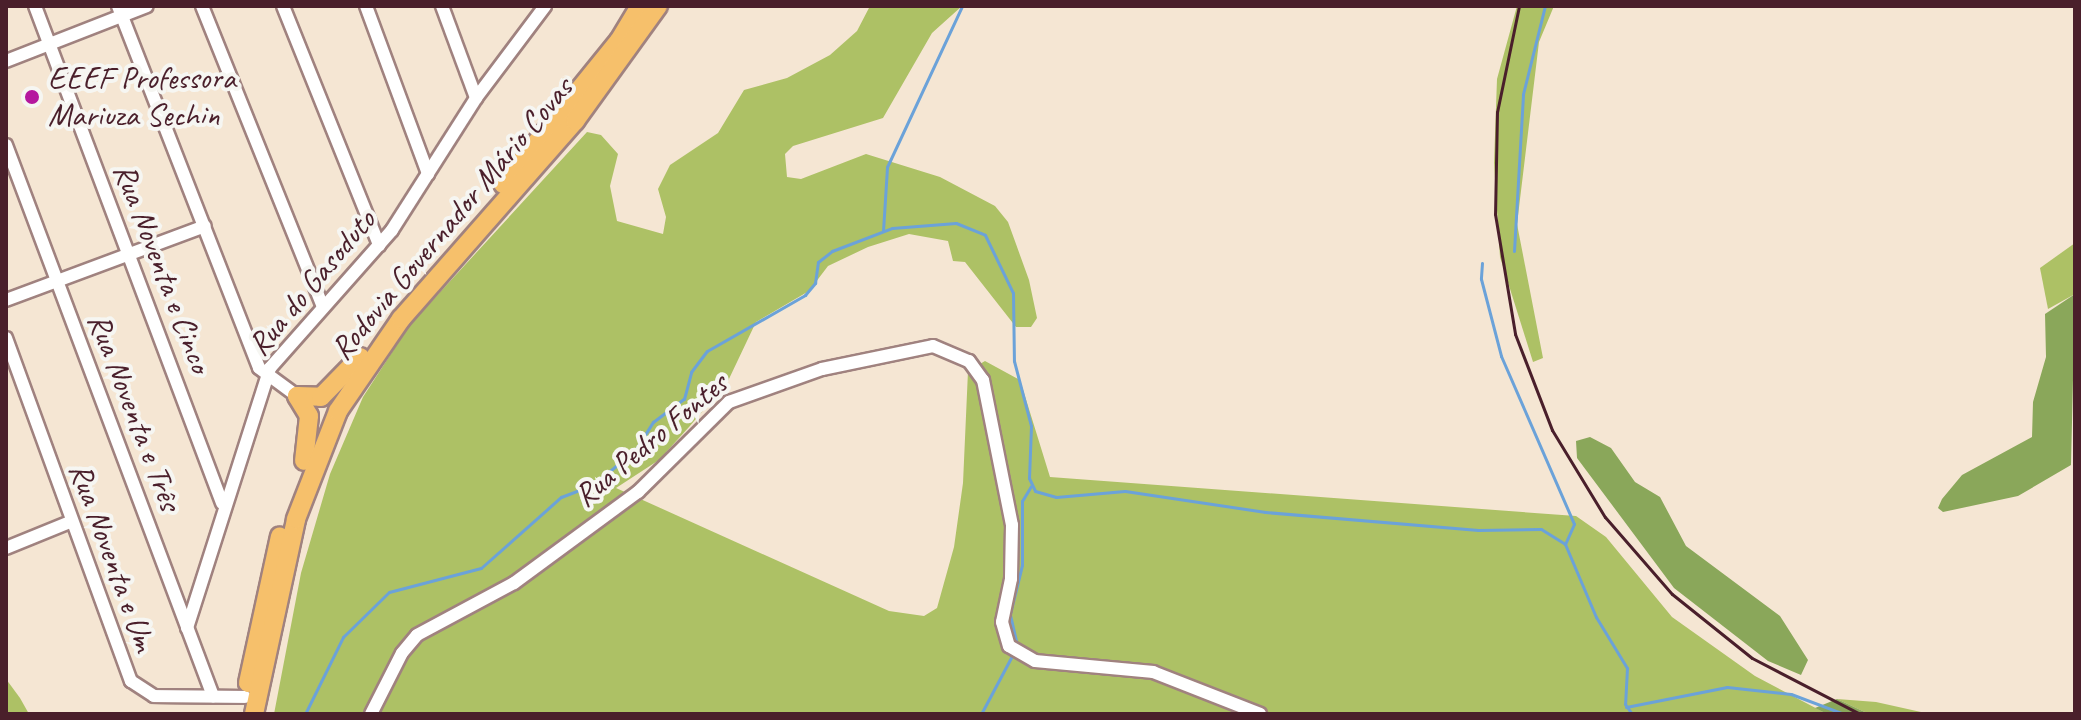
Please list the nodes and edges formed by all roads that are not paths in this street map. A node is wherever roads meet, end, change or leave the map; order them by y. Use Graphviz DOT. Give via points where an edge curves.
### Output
graph roads {
  1 [pos="35,6"];
  2 [pos="147,6"];
  3 [pos="202,6"];
  4 [pos="283,6"];
  5 [pos="366,6"];
  6 [pos="442,6"];
  7 [pos="545,6"];
  8 [pos="640,6"];
  9 [pos="658,6"];
  10 [pos="120,11"];
  11 [pos="48,45"];
  12 [pos="6,61"];
  13 [pos="476,98"];
  14 [pos="6,145"];
  15 [pos="428,174"];
  16 [pos="205,226"];
  17 [pos="379,245"];
  18 [pos="130,251"];
  19 [pos="56,278"];
  20 [pos="6,300"];
  21 [pos="323,307"];
  22 [pos="6,338"];
  23 [pos="360,357"];
  24 [pos="266,378"];
  25 [pos="297,396"];
  26 [pos="304,461"];
  27 [pos="222,503"];
  28 [pos="70,522"];
  29 [pos="6,548"];
  30 [pos="187,628"];
  31 [pos="213,696"];
  32 [pos="247,708"];
  33 [pos="371,714"];
  34 [pos="1260,714"];
  1 -- 11 [label="street, Rua Noventa e Cinco"];
  2 -- 10 [label="street"];
  3 -- 21 [label="street"];
  4 -- 17 [label="street"];
  5 -- 15 [label="street"];
  6 -- 13 [label="street"];
  7 -- 13 [label="street, Rua do Gasoduto"];
  8 -- 23 [label="highway, Rodovia Governador Mário Covas" via="562,115"];
  9 -- 32 [label="highway, Rodovia Governador Mário Covas" via="575,121 401,319 338,411 296,519"];
  10 -- 11 [label="street"];
  10 -- 16 [label="street"];
  11 -- 12 [label="street"];
  11 -- 18 [label="street, Rua Noventa e Cinco"];
  13 -- 15 [label="street, Rua do Gasoduto"];
  14 -- 19 [label="street, Rua Noventa e Três"];
  15 -- 17 [label="street, Rua do Gasoduto"];
  16 -- 18 [label="street"];
  16 -- 24 [label="street"];
  17 -- 21 [label="street, Rua do Gasoduto"];
  18 -- 19 [label="street"];
  18 -- 27 [label="street, Rua Noventa e Cinco"];
  19 -- 20 [label="street"];
  19 -- 30 [label="street, Rua Noventa e Três"];
  21 -- 24 [label="street, Rua do Gasoduto"];
  22 -- 28 [label="street, Rua Noventa e Um"];
  23 -- 25 [label="highway" via="321,397"];
  23 -- 26 [label="highway, Rodovia Governador Mário Covas"];
  24 -- 25 [label="street"];
  24 -- 27 [label="street, Rua do Gasoduto"];
  25 -- 26 [label="highway" via="309,416"];
  26 -- 32 [label="highway, Rodovia Governador Mário Covas" via="280,532"];
  27 -- 30 [label="street, Rua do Gasoduto"];
  28 -- 29 [label="street"];
  28 -- 31 [label="street, Rua Noventa e Um" via="131,681 154,696"];
  30 -- 31 [label="street, Rua Noventa e Três"];
  31 -- 32 [label="street, Rua Noventa e Um"];
  33 -- 34 [label="street, Rua Pedro Fontes" via="417,635 514,583 638,492 729,402 759,387 822,369 922,347 940,347 969,361 983,380 1012,525 1011,579 1002,622 1015,652 1035,661 1153,672"];
}
